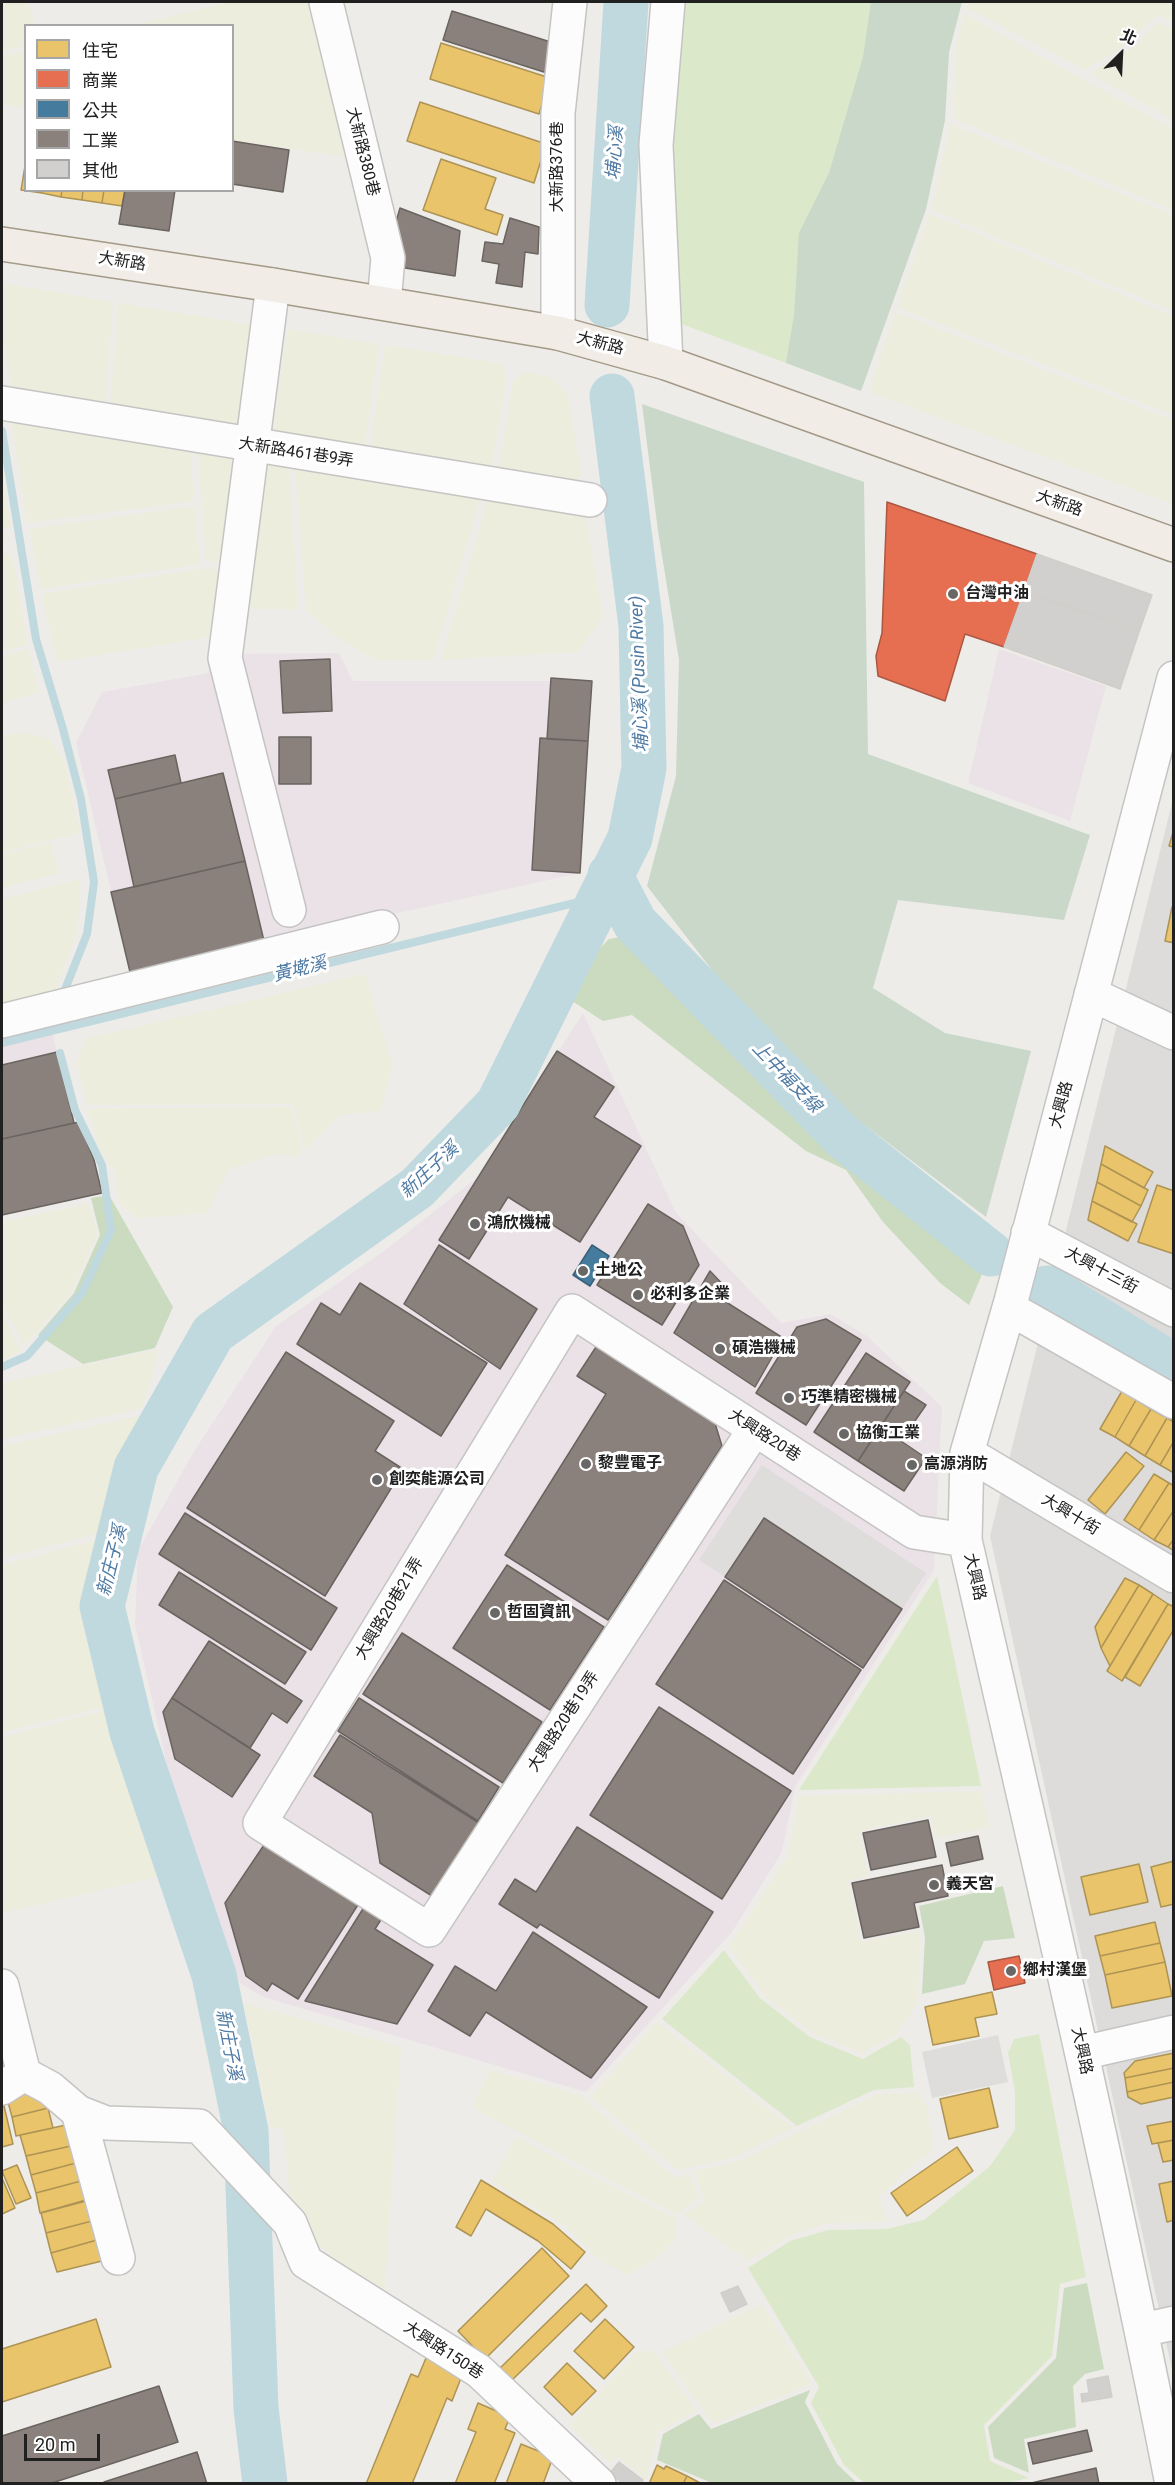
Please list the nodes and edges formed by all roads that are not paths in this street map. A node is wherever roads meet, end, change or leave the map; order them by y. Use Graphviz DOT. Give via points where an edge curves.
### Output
graph roads {
  1 [pos="326,2"];
  2 [pos="570,2"];
  3 [pos="668,2"];
  4 [pos="2,244"];
  5 [pos="273,285"];
  6 [pos="384,303"];
  7 [pos="564,334"];
  8 [pos="658,360"];
  9 [pos="2,403"];
  10 [pos="254,446"];
  11 [pos="590,500"];
  12 [pos="1173,545"];
  13 [pos="1173,678"];
  14 [pos="289,910"];
  15 [pos="382,927"];
  16 [pos="1091,994"];
  17 [pos="2,1021"];
  18 [pos="1173,1033"];
  19 [pos="1028,1233"];
  20 [pos="1009,1308"];
  21 [pos="1173,1310"];
  22 [pos="572,1311"];
  23 [pos="1173,1402"];
  24 [pos="754,1430"];
  25 [pos="967,1453"];
  26 [pos="965,1540"];
  27 [pos="1173,1576"];
  28 [pos="345,1876"];
  29 [pos="2,1986"];
  30 [pos="1173,2032"];
  31 [pos="1082,2053"];
  32 [pos="13,2081"];
  33 [pos="78,2112"];
  34 [pos="118,2258"];
  35 [pos="1173,2323"];
  36 [pos="1142,2330"];
  37 [pos="599,2484"];
  38 [pos="1172,2484"];
  1 -- 6 [label="street, 大新路380巷" via="388,258"];
  2 -- 7 [label="street, 大新路376巷" via="558,113"];
  3 -- 8 [label="street" via="656,146"];
  4 -- 5 [label="main road, 大新路"];
  5 -- 6 [label="main road, 大新路"];
  5 -- 10 [label="street"];
  6 -- 7 [label="main road, 大新路"];
  7 -- 8 [label="main road, 大新路"];
  8 -- 12 [label="main road, 大新路"];
  9 -- 10 [label="street, 大新路461巷9弄"];
  10 -- 11 [label="street, 大新路461巷9弄"];
  10 -- 14 [label="street" via="225,658"];
  13 -- 16 [label="street, 大興路"];
  15 -- 17 [label="street"];
  16 -- 18 [label="street"];
  16 -- 19 [label="street, 大興路"];
  19 -- 20 [label="street, 大興路"];
  19 -- 21 [label="street, 大興十三街"];
  20 -- 23 [label="street"];
  20 -- 25 [label="street, 大興路"];
  22 -- 24 [label="street, 大興路20巷"];
  22 -- 28 [label="street, 大興路20巷21弄" via="260,1823"];
  24 -- 26 [label="street, 大興路20巷" via="914,1532"];
  24 -- 28 [label="street, 大興路20巷19弄" via="429,1930"];
  25 -- 26 [label="street, 大興路"];
  25 -- 27 [label="street, 大興十街"];
  26 -- 31 [label="street, 大興路"];
  29 -- 32 [label="street"];
  30 -- 31 [label="street"];
  31 -- 36 [label="street, 大興路"];
  32 -- 33 [label="street" via="50,2088"];
  33 -- 34 [label="street"];
  33 -- 37 [label="street, 大興路150巷" via="106,2123 199,2126 290,2223 306,2262 478,2371"];
  35 -- 36 [label="street"];
  36 -- 38 [label="street, 大興路"];
}
